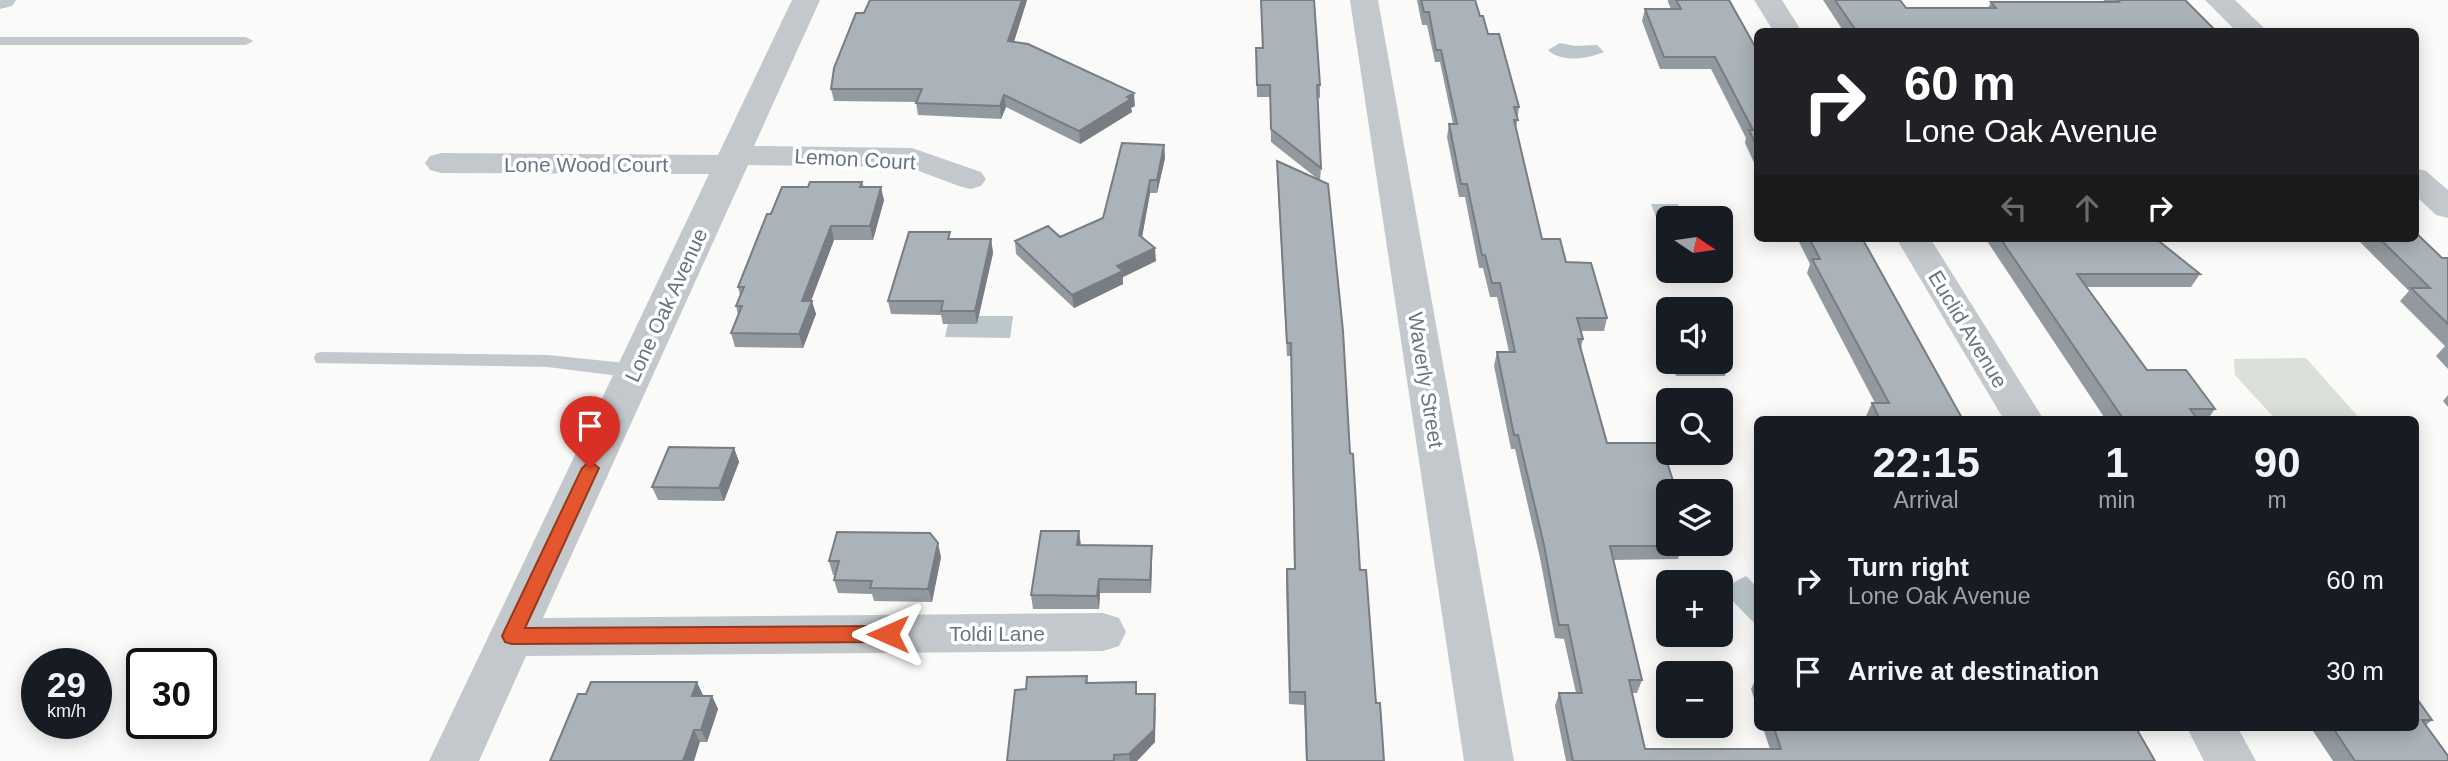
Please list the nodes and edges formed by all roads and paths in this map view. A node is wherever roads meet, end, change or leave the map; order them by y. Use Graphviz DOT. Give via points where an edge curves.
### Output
graph roads {
  1 [pos="806,0"];
  2 [pos="1364,0"];
  3 [pos="1768,0"];
  4 [pos="2219,0"];
  5 [pos="1786,28"];
  6 [pos="2249,28"];
  7 [pos="0,41"];
  8 [pos="246,41"];
  9 [pos="734,160"];
  10 [pos="441,163"];
  11 [pos="970,179"];
  12 [pos="2419,182"];
  13 [pos="2448,208"];
  14 [pos="1915,242"];
  15 [pos="323,358"];
  16 [pos="635,371"];
  17 [pos="2022,416"];
  18 [pos="1103,632"];
  19 [pos="512,636"];
  20 [pos="2213,731"];
  21 [pos="454,761"];
  22 [pos="1489,761"];
  23 [pos="2231,761"];
  1 -- 9 [label="street, Lone Oak Avenue"];
  2 -- 22 [label="street, Waverly Street"];
  3 -- 5 [label="street"];
  4 -- 6 [label="street"];
  7 -- 8 [label="lane"];
  9 -- 10 [label="street, Lone Wood Court"];
  9 -- 11 [label="street, Lemon Court" via="912,158"];
  9 -- 16 [label="street, Lone Oak Avenue"];
  12 -- 13 [label="street"];
  14 -- 17 [label="street, Euclid Avenue"];
  15 -- 16 [label="lane" via="548,361"];
  16 -- 19 [label="street, Lone Oak Avenue"];
  18 -- 19 [label="street, Toldi Lane"];
  19 -- 21 [label="street, Lone Oak Avenue"];
  20 -- 23 [label="street"];
}
